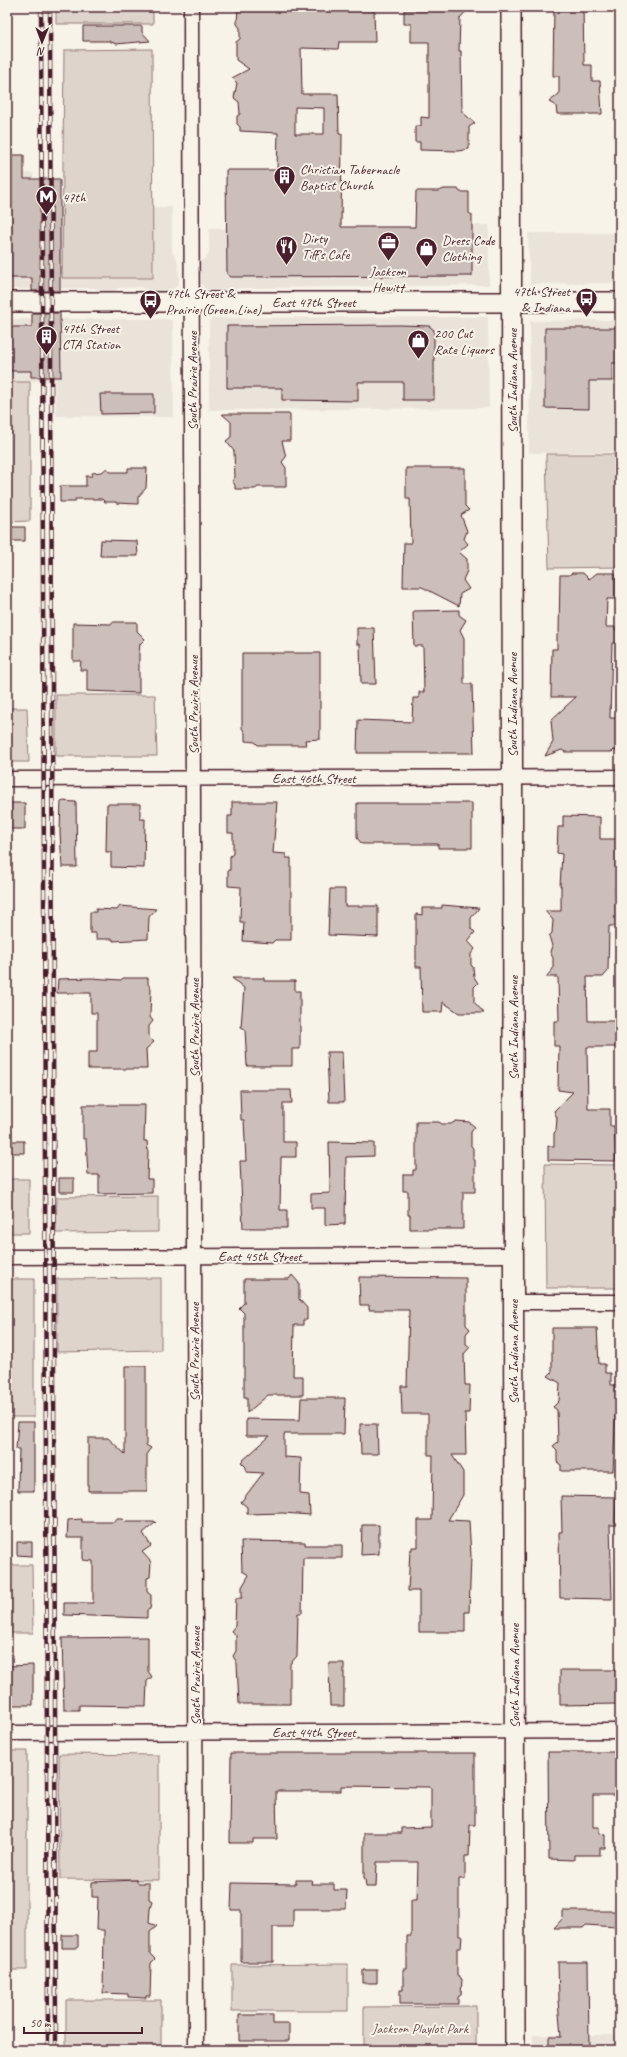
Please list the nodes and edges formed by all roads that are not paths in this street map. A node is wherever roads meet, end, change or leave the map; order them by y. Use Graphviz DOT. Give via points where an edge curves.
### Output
graph roads {
  1 [pos="191,7"];
  2 [pos="511,7"];
  3 [pos="7,302"];
  4 [pos="511,302"];
  5 [pos="620,302"];
  6 [pos="192,303"];
  7 [pos="620,777"];
  8 [pos="193,778"];
  9 [pos="512,778"];
  10 [pos="7,779"];
  11 [pos="513,1255"];
  12 [pos="194,1256"];
  13 [pos="7,1257"];
  14 [pos="513,1302"];
  15 [pos="620,1302"];
  16 [pos="620,1731"];
  17 [pos="514,1732"];
  18 [pos="7,1733"];
  19 [pos="196,1733"];
  20 [pos="196,2050"];
  21 [pos="515,2050"];
  1 -- 6 [label="street, South Prairie Avenue"];
  2 -- 4 [label="street, South Indiana Avenue"];
  3 -- 6 [label="street, East 47th Street"];
  4 -- 5 [label="street, East 47th Street"];
  4 -- 6 [label="street, East 47th Street"];
  4 -- 9 [label="street, South Indiana Avenue"];
  6 -- 8 [label="street, South Prairie Avenue"];
  7 -- 9 [label="street, East 46th Street"];
  8 -- 9 [label="street, East 46th Street"];
  8 -- 10 [label="street, East 46th Street"];
  8 -- 12 [label="street, South Prairie Avenue"];
  9 -- 11 [label="street, South Indiana Avenue"];
  11 -- 12 [label="street, East 45th Street"];
  11 -- 14 [label="street, South Indiana Avenue"];
  12 -- 13 [label="street, East 45th Street"];
  12 -- 19 [label="street, South Prairie Avenue"];
  14 -- 15 [label="street"];
  14 -- 17 [label="street, South Indiana Avenue"];
  16 -- 17 [label="street, East 44th Street"];
  17 -- 19 [label="street, East 44th Street"];
  17 -- 21 [label="street, South Indiana Avenue"];
  18 -- 19 [label="street, East 44th Street"];
  19 -- 20 [label="street, South Prairie Avenue"];
}
